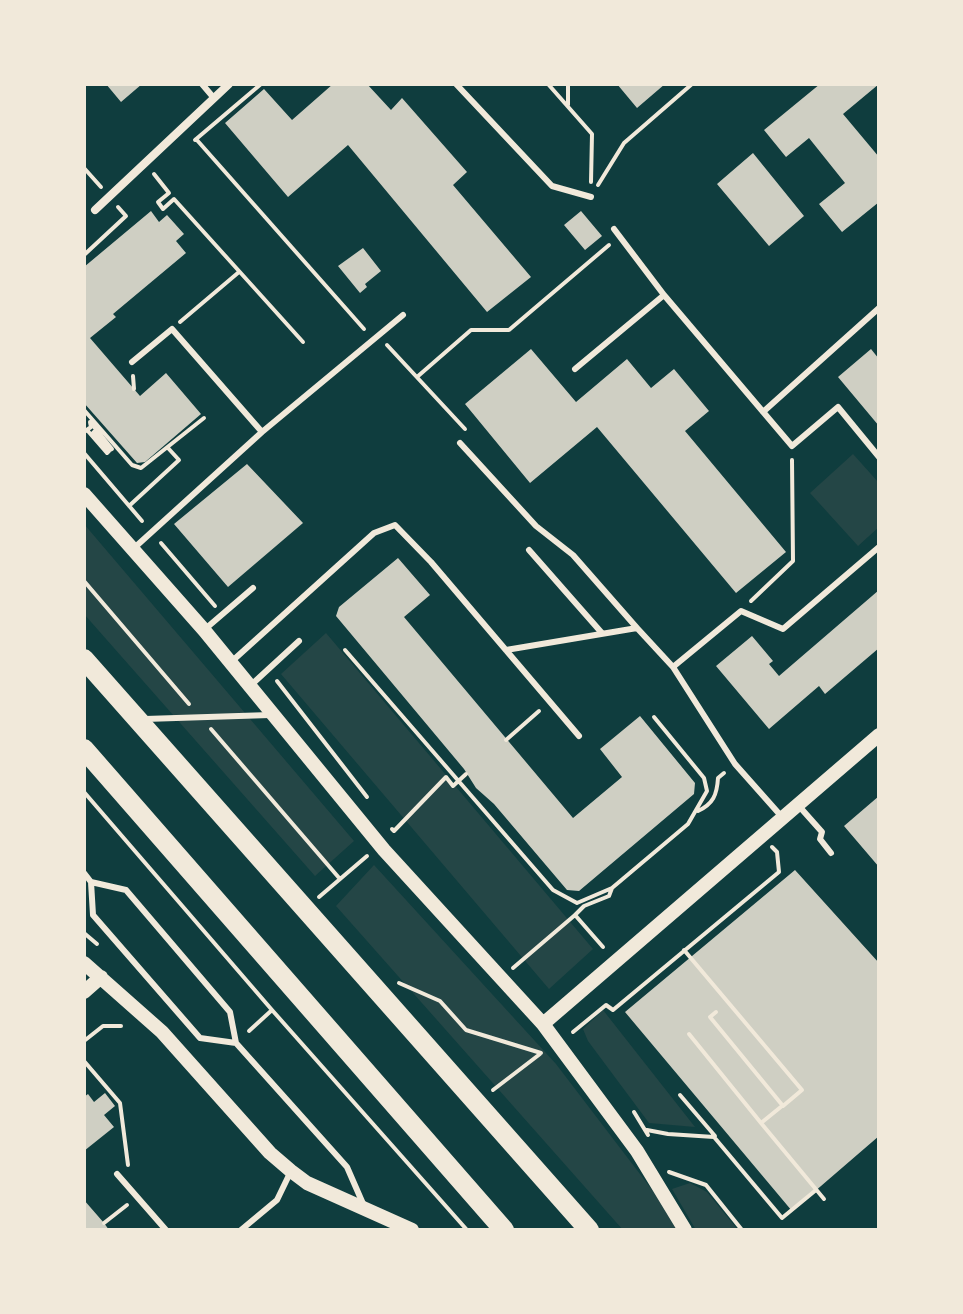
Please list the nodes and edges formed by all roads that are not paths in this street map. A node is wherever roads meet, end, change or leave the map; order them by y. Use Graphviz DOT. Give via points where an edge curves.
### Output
graph roads {
  1 [pos="202,84"];
  2 [pos="229,84"];
  3 [pos="456,84"];
  4 [pos="213,97"];
  5 [pos="591,197"];
  6 [pos="95,210"];
  7 [pos="614,229"];
  8 [pos="664,295"];
  9 [pos="879,308"];
  10 [pos="403,315"];
  11 [pos="132,362"];
  12 [pos="575,369"];
  13 [pos="763,412"];
  14 [pos="262,432"];
  15 [pos="460,443"];
  16 [pos="879,457"];
  17 [pos="84,494"];
  18 [pos="879,547"];
  19 [pos="133,549"];
  20 [pos="529,550"];
  21 [pos="253,588"];
  22 [pos="637,628"];
  23 [pos="204,630"];
  24 [pos="601,632"];
  25 [pos="299,641"];
  26 [pos="506,650"];
  27 [pos="84,659"];
  28 [pos="230,663"];
  29 [pos="673,667"];
  30 [pos="250,686"];
  31 [pos="273,715"];
  32 [pos="137,719"];
  33 [pos="879,735"];
  34 [pos="579,736"];
  35 [pos="84,749"];
  36 [pos="798,805"];
  37 [pos="783,818"];
  38 [pos="831,853"];
  39 [pos="84,873"];
  40 [pos="91,882"];
  41 [pos="84,963"];
  42 [pos="101,977"];
  43 [pos="84,992"];
  44 [pos="543,1024"];
  45 [pos="236,1043"];
  46 [pos="291,1171"];
  47 [pos="117,1174"];
  48 [pos="365,1209"];
  49 [pos="166,1230"];
  50 [pos="241,1230"];
  51 [pos="412,1230"];
  52 [pos="504,1230"];
  53 [pos="589,1230"];
  54 [pos="685,1230"];
  1 -- 4 [label="lane"];
  2 -- 4 [label="street"];
  3 -- 5 [label="lane" via="552,186"];
  4 -- 6 [label="street"];
  7 -- 8 [label="lane"];
  8 -- 12 [label="lane"];
  8 -- 13 [label="lane"];
  9 -- 13 [label="lane"];
  10 -- 14 [label="lane"];
  11 -- 14 [label="lane" via="172,329"];
  13 -- 16 [label="lane" via="792,446 838,407"];
  14 -- 19 [label="lane"];
  15 -- 22 [label="lane" via="536,526 573,555"];
  17 -- 19 [label="street"];
  18 -- 29 [label="lane" via="783,629 741,611"];
  19 -- 23 [label="street"];
  20 -- 24 [label="lane"];
  21 -- 23 [label="lane"];
  22 -- 24 [label="lane"];
  22 -- 29 [label="lane"];
  23 -- 28 [label="street"];
  24 -- 26 [label="lane"];
  25 -- 30 [label="lane"];
  26 -- 28 [label="lane" via="395,525 374,533"];
  26 -- 34 [label="lane"];
  27 -- 32 [label="highway"];
  28 -- 30 [label="street"];
  29 -- 37 [label="lane" via="735,764"];
  30 -- 31 [label="street"];
  31 -- 32 [label="lane"];
  31 -- 44 [label="street" via="384,850"];
  32 -- 53 [label="highway"];
  33 -- 36 [label="street"];
  35 -- 52 [label="highway"];
  36 -- 37 [label="street"];
  36 -- 38 [label="lane" via="822,832 820,839"];
  37 -- 44 [label="street"];
  39 -- 40 [label="lane"];
  40 -- 45 [label="lane" via="126,890 230,1012"];
  40 -- 45 [label="lane" via="93,915 200,1038"];
  41 -- 42 [label="street"];
  42 -- 43 [label="street"];
  42 -- 46 [label="street" via="162,1032"];
  44 -- 54 [label="street" via="637,1151"];
  45 -- 48 [label="lane" via="347,1167"];
  46 -- 48 [label="street"];
  46 -- 50 [label="lane" via="277,1200"];
  47 -- 49 [label="lane"];
  48 -- 51 [label="street"];
}
